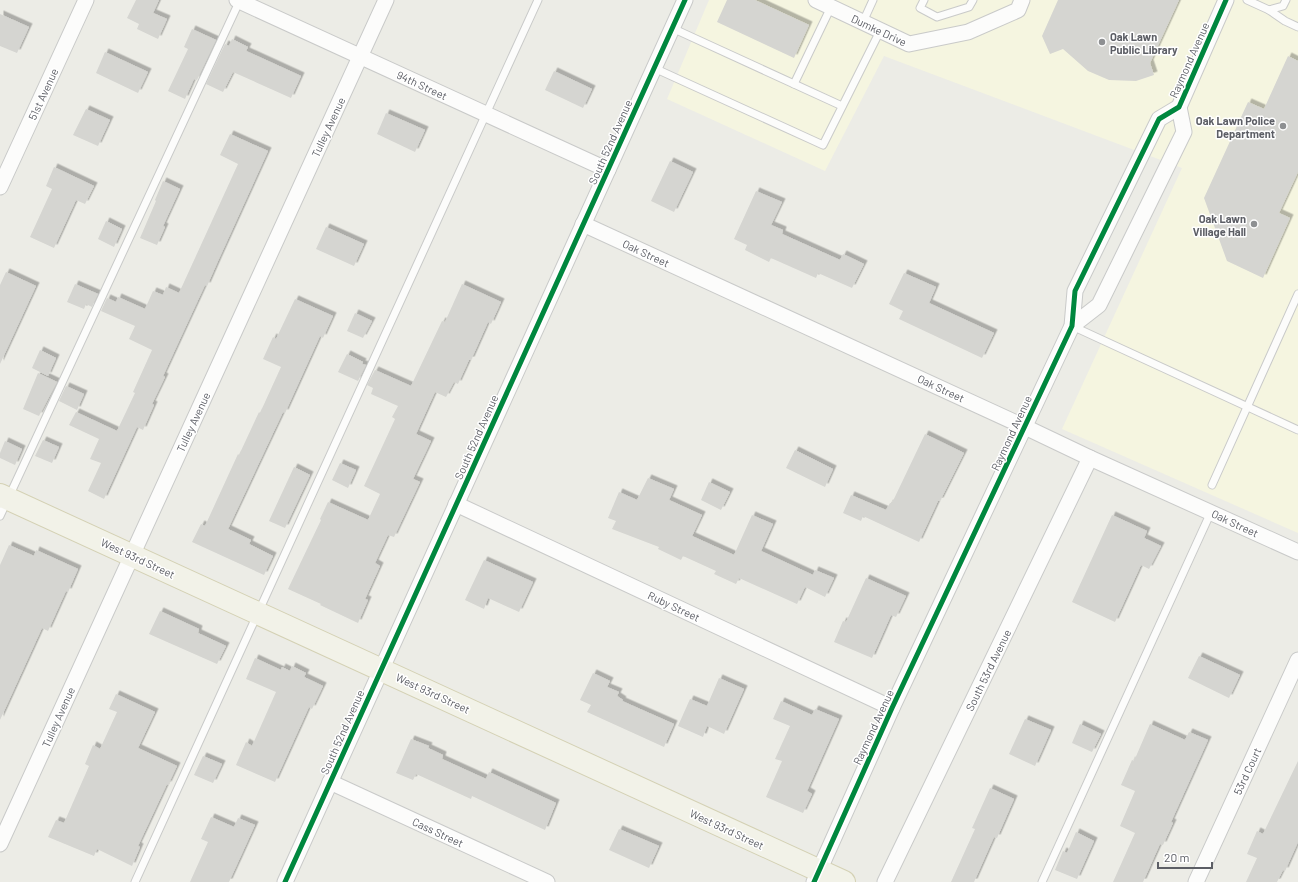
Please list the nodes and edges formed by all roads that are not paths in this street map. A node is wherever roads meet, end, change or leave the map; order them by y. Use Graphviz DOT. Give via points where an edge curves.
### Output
graph roads {
  1 [pos="86,0"];
  2 [pos="239,0"];
  3 [pos="386,0"];
  4 [pos="538,0"];
  5 [pos="685,0"];
  6 [pos="873,0"];
  7 [pos="924,0"];
  8 [pos="973,0"];
  9 [pos="1022,0"];
  10 [pos="1226,0"];
  11 [pos="1247,0"];
  12 [pos="1286,0"];
  13 [pos="820,2"];
  14 [pos="1268,10"];
  15 [pos="863,22"];
  16 [pos="1298,27"];
  17 [pos="672,28"];
  18 [pos="880,31"];
  19 [pos="360,57"];
  20 [pos="654,68"];
  21 [pos="794,84"];
  22 [pos="842,106"];
  23 [pos="1178,107"];
  24 [pos="485,114"];
  25 [pos="608,170"];
  26 [pos="0,187"];
  27 [pos="583,224"];
  28 [pos="1298,294"];
  29 [pos="1072,326"];
  30 [pos="1247,406"];
  31 [pos="1025,427"];
  32 [pos="1298,430"];
  33 [pos="1090,458"];
  34 [pos="1212,485"];
  35 [pos="3,503"];
  36 [pos="456,504"];
  37 [pos="1211,512"];
  38 [pos="1298,552"];
  39 [pos="132,555"];
  40 [pos="258,613"];
  41 [pos="1298,660"];
  42 [pos="381,670"];
  43 [pos="892,708"];
  44 [pos="330,782"];
  45 [pos="0,844"];
  46 [pos="816,876"];
  47 [pos="135,882"];
  48 [pos="284,882"];
  49 [pos="547,882"];
  50 [pos="844,882"];
  51 [pos="885,882"];
  52 [pos="1042,882"];
  53 [pos="1196,882"];
  1 -- 26 [label="street, 51st Avenue"];
  2 -- 19 [label="street, 94th Street"];
  2 -- 35 [label="lane"];
  3 -- 19 [label="street, Tulley Avenue"];
  4 -- 24 [label="lane"];
  5 -- 17 [label="street, South 52nd Avenue"];
  6 -- 15 [label="lane"];
  7 -- 8 [label="lane" via="920,8 937,17 969,7"];
  9 -- 18 [label="street, Dumke Drive" via="1018,10 968,32 909,44"];
  10 -- 23 [label="street, Raymond Avenue"];
  11 -- 14 [label="lane"];
  12 -- 14 [label="lane" via="1283,6"];
  13 -- 15 [label="street, Dumke Drive"];
  13 -- 21 [label="lane"];
  14 -- 16 [label="lane"];
  15 -- 18 [label="street, Dumke Drive"];
  17 -- 20 [label="street, South 52nd Avenue"];
  17 -- 21 [label="lane"];
  18 -- 22 [label="lane"];
  19 -- 24 [label="street, 94th Street"];
  19 -- 39 [label="street, Tulley Avenue"];
  20 -- 22 [label="lane" via="823,145"];
  20 -- 25 [label="street, South 52nd Avenue"];
  21 -- 22 [label="lane"];
  23 -- 29 [label="street, Raymond Avenue" via="1159,119 1075,291"];
  23 -- 29 [label="street, Raymond Avenue" via="1184,132 1099,304"];
  24 -- 25 [label="street, 94th Street"];
  24 -- 40 [label="lane"];
  25 -- 27 [label="street, South 52nd Avenue"];
  27 -- 31 [label="street, Oak Street"];
  27 -- 36 [label="street, South 52nd Avenue"];
  28 -- 30 [label="lane"];
  29 -- 30 [label="lane"];
  29 -- 31 [label="street, Raymond Avenue"];
  30 -- 32 [label="lane"];
  30 -- 34 [label="lane"];
  31 -- 33 [label="street, Oak Street"];
  31 -- 43 [label="street, Raymond Avenue"];
  33 -- 37 [label="street, Oak Street"];
  33 -- 51 [label="street, South 53rd Avenue"];
  35 -- 39 [label="main road, West 93rd Street"];
  36 -- 42 [label="street, South 52nd Avenue"];
  36 -- 43 [label="street, Ruby Street"];
  37 -- 38 [label="street, Oak Street"];
  37 -- 52 [label="lane"];
  39 -- 40 [label="main road, West 93rd Street"];
  39 -- 45 [label="street, Tulley Avenue"];
  40 -- 42 [label="main road, West 93rd Street"];
  40 -- 47 [label="lane"];
  41 -- 53 [label="street, 53rd Court"];
  42 -- 44 [label="street, South 52nd Avenue"];
  42 -- 46 [label="main road, West 93rd Street"];
  43 -- 46 [label="street, Raymond Avenue"];
  44 -- 48 [label="street, South 52nd Avenue"];
  44 -- 49 [label="street, Cass Street"];
  46 -- 50 [label="main road, West 93rd Street"];
}
